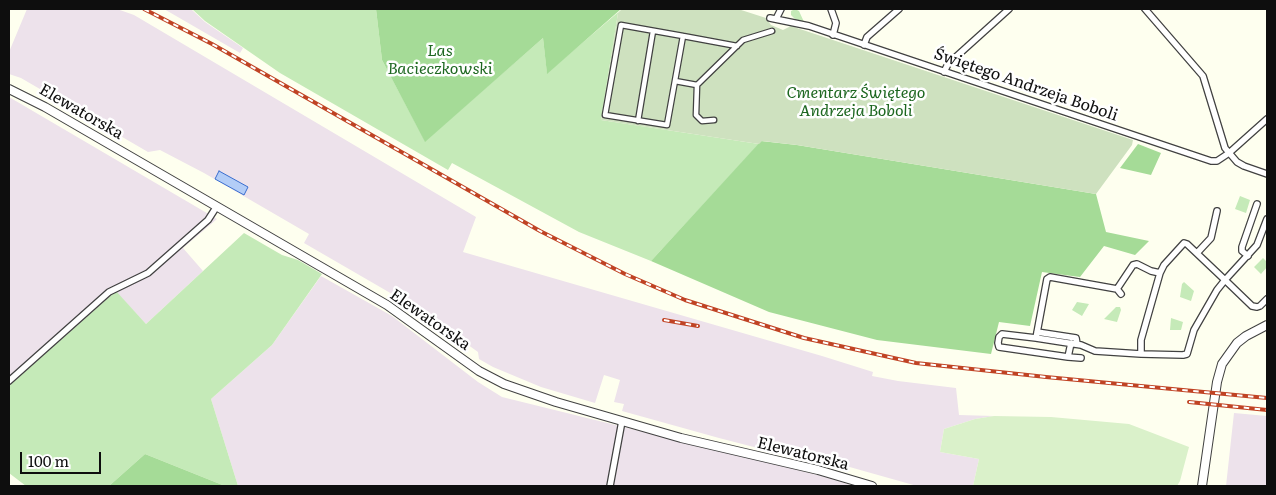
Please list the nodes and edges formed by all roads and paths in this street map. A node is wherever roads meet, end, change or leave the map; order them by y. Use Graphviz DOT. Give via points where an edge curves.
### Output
graph roads {
  1 [pos="781,9"];
  2 [pos="831,9"];
  3 [pos="899,9"];
  4 [pos="1009,9"];
  5 [pos="1144,9"];
  6 [pos="652,31"];
  7 [pos="772,31"];
  8 [pos="833,35"];
  9 [pos="683,36"];
  10 [pos="864,45"];
  11 [pos="736,46"];
  12 [pos="944,72"];
  13 [pos="675,81"];
  14 [pos="697,85"];
  15 [pos="9,89"];
  16 [pos="1267,119"];
  17 [pos="714,120"];
  18 [pos="638,121"];
  19 [pos="1229,153"];
  20 [pos="1267,174"];
  21 [pos="1257,204"];
  22 [pos="217,206"];
  23 [pos="1217,210"];
  24 [pos="1267,219"];
  25 [pos="1197,253"];
  26 [pos="1248,256"];
  27 [pos="1160,273"];
  28 [pos="1225,280"];
  29 [pos="1267,299"];
  30 [pos="1267,325"];
  31 [pos="1037,335"];
  32 [pos="1074,344"];
  33 [pos="1141,354"];
  34 [pos="1068,357"];
  35 [pos="1081,358"];
  36 [pos="9,380"];
  37 [pos="622,421"];
  38 [pos="610,486"];
  39 [pos="872,486"];
  40 [pos="1202,486"];
  1 -- 8 [label="street, Świętego Andrzeja Boboli" via="773,19"];
  2 -- 8 [label="street" via="836,24"];
  3 -- 10 [label="street" via="867,36"];
  4 -- 12 [label="street" via="948,64"];
  5 -- 19 [label="street" via="1206,81 1222,141"];
  6 -- 9 [label="street"];
  6 -- 18 [label="street"];
  6 -- 18 [label="street" via="621,25 605,115"];
  7 -- 11 [label="street"];
  8 -- 10 [label="street, Świętego Andrzeja Boboli"];
  9 -- 11 [label="street"];
  9 -- 13 [label="street"];
  10 -- 12 [label="street, Świętego Andrzeja Boboli"];
  11 -- 14 [label="street"];
  12 -- 19 [label="street, Świętego Andrzeja Boboli" via="1208,160 1217,161"];
  13 -- 14 [label="street"];
  13 -- 18 [label="street" via="667,125"];
  14 -- 17 [label="street" via="696,116 702,121"];
  15 -- 22 [label="street, Elewatorska"];
  16 -- 19 [label="street"];
  19 -- 20 [label="street" via="1236,162"];
  21 -- 26 [label="street" via="1242,247"];
  22 -- 36 [label="street" via="208,220 148,273 109,292"];
  22 -- 37 [label="street, Elewatorska" via="387,305 484,374 526,393"];
  23 -- 25 [label="street" via="1211,238"];
  24 -- 26 [label="street" via="1260,240"];
  25 -- 27 [label="street" via="1184,243"];
  25 -- 28 [label="street"];
  26 -- 28 [label="street"];
  27 -- 31 [label="street" via="1133,265 1119,291 1050,277"];
  27 -- 33 [label="street" via="1141,340"];
  28 -- 29 [label="street" via="1252,306 1260,306"];
  28 -- 33 [label="street" via="1194,330 1187,354"];
  30 -- 40 [label="street" via="1237,343 1222,364"];
  31 -- 32 [label="street"];
  31 -- 34 [label="street" via="1002,334 999,347"];
  32 -- 33 [label="street" via="1094,352"];
  32 -- 34 [label="street"];
  34 -- 35 [label="street"];
  37 -- 38 [label="street"];
  37 -- 39 [label="street, Elewatorska"];
}
